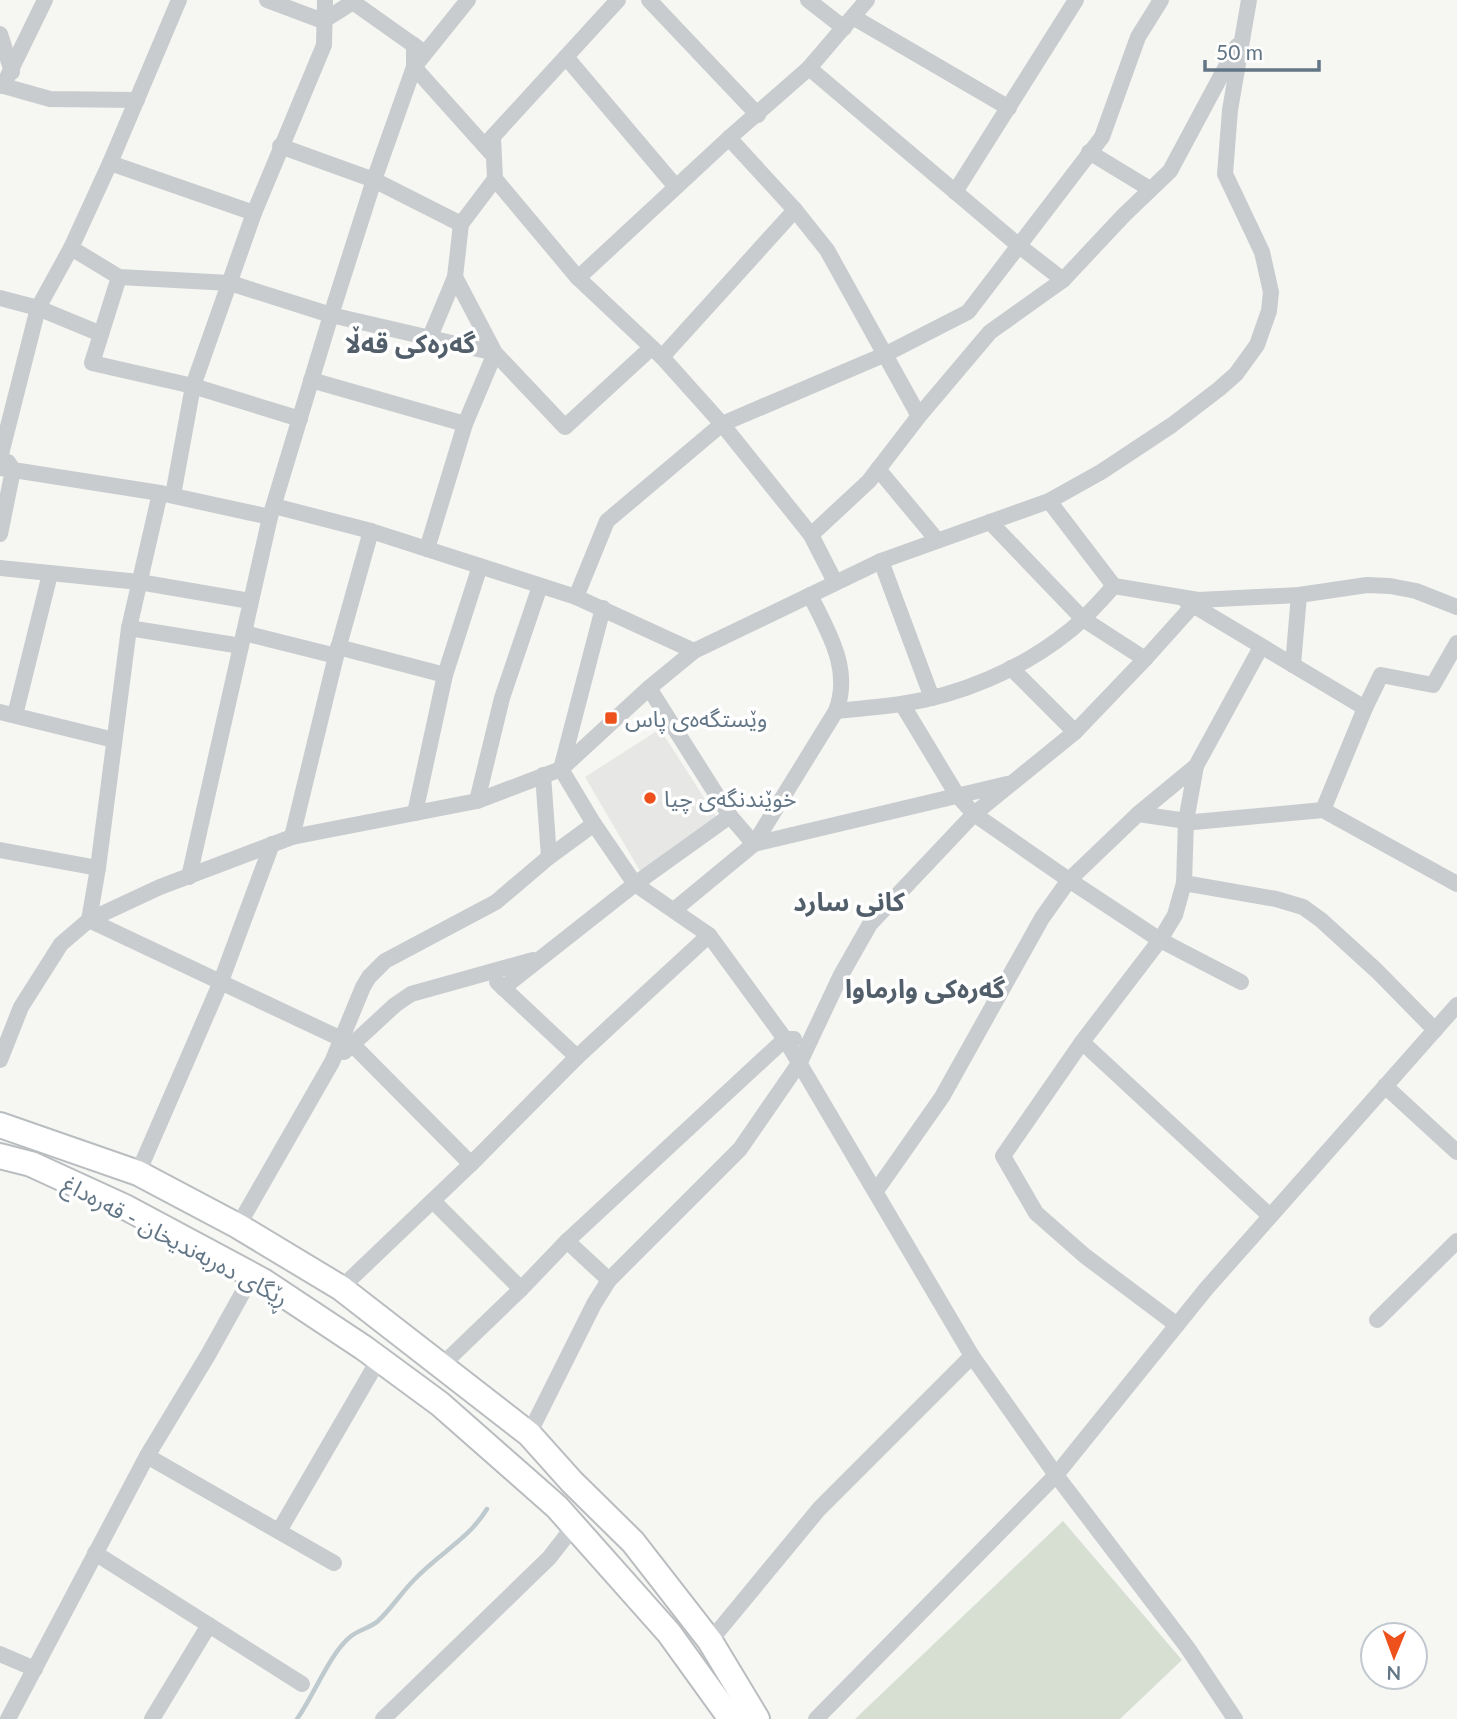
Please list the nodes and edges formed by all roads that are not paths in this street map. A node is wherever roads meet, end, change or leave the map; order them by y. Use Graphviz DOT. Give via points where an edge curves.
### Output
graph roads {
  1 [pos="45,0"];
  2 [pos="179,0"];
  3 [pos="267,0"];
  4 [pos="315,0"];
  5 [pos="325,0"];
  6 [pos="468,0"];
  7 [pos="618,0"];
  8 [pos="649,0"];
  9 [pos="808,0"];
  10 [pos="867,0"];
  11 [pos="1076,0"];
  12 [pos="1161,0"];
  13 [pos="1249,0"];
  14 [pos="351,1"];
  15 [pos="305,15"];
  16 [pos="323,21"];
  17 [pos="848,23"];
  18 [pos="1244,33"];
  19 [pos="0,35"];
  20 [pos="24,42"];
  21 [pos="419,49"];
  22 [pos="566,57"];
  23 [pos="414,67"];
  24 [pos="11,68"];
  25 [pos="809,68"];
  26 [pos="7,87"];
  27 [pos="137,100"];
  28 [pos="1009,108"];
  29 [pos="758,115"];
  30 [pos="729,138"];
  31 [pos="280,146"];
  32 [pos="491,147"];
  33 [pos="1090,152"];
  34 [pos="110,163"];
  35 [pos="495,179"];
  36 [pos="374,180"];
  37 [pos="676,187"];
  38 [pos="1150,189"];
  39 [pos="955,192"];
  40 [pos="795,210"];
  41 [pos="254,213"];
  42 [pos="461,224"];
  43 [pos="1018,246"];
  44 [pos="71,248"];
  45 [pos="119,276"];
  46 [pos="455,277"];
  47 [pos="578,278"];
  48 [pos="1063,280"];
  49 [pos="230,283"];
  50 [pos="0,298"];
  51 [pos="38,309"];
  52 [pos="968,312"];
  53 [pos="331,315"];
  54 [pos="990,332"];
  55 [pos="101,334"];
  56 [pos="430,337"];
  57 [pos="495,353"];
  58 [pos="657,353"];
  59 [pos="886,354"];
  60 [pos="311,380"];
  61 [pos="193,386"];
  62 [pos="5,415"];
  63 [pos="919,416"];
  64 [pos="300,419"];
  65 [pos="465,424"];
  66 [pos="722,424"];
  67 [pos="878,470"];
  68 [pos="3,471"];
  69 [pos="167,494"];
  70 [pos="1049,501"];
  71 [pos="272,511"];
  72 [pos="990,522"];
  73 [pos="371,531"];
  74 [pos="0,534"];
  75 [pos="811,536"];
  76 [pos="937,540"];
  77 [pos="427,548"];
  78 [pos="881,561"];
  79 [pos="480,566"];
  80 [pos="0,568"];
  81 [pos="50,574"];
  82 [pos="138,582"];
  83 [pos="835,582"];
  84 [pos="540,586"];
  85 [pos="1114,586"];
  86 [pos="810,595"];
  87 [pos="1299,595"];
  88 [pos="576,597"];
  89 [pos="250,600"];
  90 [pos="1190,601"];
  91 [pos="1457,607"];
  92 [pos="603,608"];
  93 [pos="1083,619"];
  94 [pos="129,628"];
  95 [pos="242,639"];
  96 [pos="1457,643"];
  97 [pos="1261,647"];
  98 [pos="694,651"];
  99 [pos="337,652"];
  100 [pos="1145,659"];
  101 [pos="1293,665"];
  102 [pos="1011,668"];
  103 [pos="445,675"];
  104 [pos="649,688"];
  105 [pos="932,698"];
  106 [pos="902,704"];
  107 [pos="1365,708"];
  108 [pos="836,711"];
  109 [pos="8,713"];
  110 [pos="1075,732"];
  111 [pos="114,740"];
  112 [pos="1196,766"];
  113 [pos="561,769"];
  114 [pos="543,775"];
  115 [pos="1014,782"];
  116 [pos="957,795"];
  117 [pos="477,801"];
  118 [pos="1323,810"];
  119 [pos="415,813"];
  120 [pos="974,814"];
  121 [pos="1138,814"];
  122 [pos="730,816"];
  123 [pos="1186,821"];
  124 [pos="594,824"];
  125 [pos="292,837"];
  126 [pos="754,844"];
  127 [pos="272,845"];
  128 [pos="0,850"];
  129 [pos="549,857"];
  130 [pos="98,869"];
  131 [pos="189,877"];
  132 [pos="1069,880"];
  133 [pos="1184,883"];
  134 [pos="635,884"];
  135 [pos="1457,884"];
  136 [pos="674,910"];
  137 [pos="89,920"];
  138 [pos="709,935"];
  139 [pos="1160,940"];
  140 [pos="542,958"];
  141 [pos="488,973"];
  142 [pos="1241,982"];
  143 [pos="219,984"];
  144 [pos="503,988"];
  145 [pos="1455,1011"];
  146 [pos="1435,1030"];
  147 [pos="811,1037"];
  148 [pos="785,1039"];
  149 [pos="346,1042"];
  150 [pos="1082,1042"];
  151 [pos="578,1056"];
  152 [pos="0,1060"];
  153 [pos="800,1062"];
  154 [pos="1385,1086"];
  155 [pos="0,1125"];
  156 [pos="1457,1152"];
  157 [pos="0,1156"];
  158 [pos="471,1164"];
  159 [pos="138,1173"];
  160 [pos="876,1191"];
  161 [pos="433,1201"];
  162 [pos="1270,1216"];
  163 [pos="238,1226"];
  164 [pos="567,1241"];
  165 [pos="1457,1241"];
  166 [pos="252,1276"];
  167 [pos="610,1280"];
  168 [pos="341,1288"];
  169 [pos="522,1289"];
  170 [pos="1377,1320"];
  171 [pos="384,1322"];
  172 [pos="1177,1325"];
  173 [pos="421,1351"];
  174 [pos="972,1356"];
  175 [pos="380,1360"];
  176 [pos="441,1366"];
  177 [pos="529,1434"];
  178 [pos="147,1456"];
  179 [pos="1056,1475"];
  180 [pos="574,1526"];
  181 [pos="279,1531"];
  182 [pos="95,1553"];
  183 [pos="334,1563"];
  184 [pos="209,1625"];
  185 [pos="710,1641"];
  186 [pos="0,1654"];
  187 [pos="35,1669"];
  188 [pos="302,1684"];
  189 [pos="8,1719"];
  190 [pos="152,1719"];
  191 [pos="383,1719"];
  192 [pos="731,1719"];
  193 [pos="757,1719"];
  194 [pos="816,1719"];
  195 [pos="1235,1719"];
  1 -- 20 [label="street"];
  2 -- 27 [label="street"];
  3 -- 15 [label="street"];
  4 -- 15 [label="street"];
  5 -- 16 [label="street"];
  6 -- 21 [label="street"];
  7 -- 22 [label="street"];
  8 -- 29 [label="street"];
  9 -- 17 [label="street"];
  10 -- 17 [label="street"];
  11 -- 28 [label="street"];
  12 -- 33 [label="street" via="1138,37 1102,137"];
  13 -- 18 [label="street"];
  14 -- 16 [label="street"];
  14 -- 21 [label="street"];
  15 -- 16 [label="street"];
  16 -- 31 [label="street" via="324,45"];
  17 -- 25 [label="street"];
  17 -- 28 [label="street"];
  18 -- 38 [label="street" via="1170,171"];
  18 -- 70 [label="street" via="1230,110 1225,174 1253,229 1268,273 1265,327 1248,359 1219,389 1101,472"];
  19 -- 20 [label="street"];
  19 -- 24 [label="street"];
  20 -- 24 [label="street"];
  21 -- 23 [label="street"];
  22 -- 32 [label="street"];
  22 -- 37 [label="street"];
  23 -- 32 [label="street"];
  23 -- 36 [label="street"];
  24 -- 26 [label="street"];
  25 -- 29 [label="street"];
  25 -- 39 [label="street"];
  26 -- 27 [label="street" via="50,99"];
  27 -- 34 [label="street"];
  28 -- 39 [label="street"];
  29 -- 30 [label="street"];
  30 -- 37 [label="street"];
  30 -- 40 [label="street"];
  31 -- 36 [label="street"];
  31 -- 41 [label="street"];
  32 -- 35 [label="street"];
  33 -- 38 [label="street"];
  33 -- 43 [label="street"];
  34 -- 41 [label="street"];
  34 -- 44 [label="street"];
  35 -- 42 [label="street"];
  35 -- 47 [label="street"];
  36 -- 42 [label="street"];
  36 -- 53 [label="street"];
  37 -- 47 [label="street"];
  38 -- 48 [label="street"];
  39 -- 43 [label="street"];
  40 -- 58 [label="street"];
  40 -- 59 [label="street" via="827,250"];
  41 -- 49 [label="street"];
  42 -- 46 [label="street"];
  43 -- 48 [label="street"];
  43 -- 52 [label="street"];
  44 -- 45 [label="street"];
  44 -- 51 [label="street"];
  45 -- 49 [label="street"];
  45 -- 55 [label="street"];
  46 -- 56 [label="street"];
  46 -- 57 [label="street"];
  47 -- 58 [label="street"];
  48 -- 54 [label="street"];
  49 -- 53 [label="street"];
  49 -- 61 [label="street"];
  50 -- 51 [label="street"];
  51 -- 55 [label="street"];
  51 -- 62 [label="street"];
  52 -- 54 [label="street"];
  52 -- 59 [label="street"];
  53 -- 56 [label="street"];
  53 -- 60 [label="street"];
  54 -- 63 [label="street"];
  55 -- 61 [label="street" via="92,363"];
  56 -- 57 [label="street"];
  57 -- 58 [label="street" via="565,427"];
  57 -- 65 [label="street"];
  58 -- 66 [label="street"];
  59 -- 63 [label="street"];
  59 -- 66 [label="street"];
  60 -- 64 [label="street"];
  60 -- 65 [label="street"];
  61 -- 64 [label="street"];
  61 -- 69 [label="street"];
  62 -- 68 [label="street"];
  63 -- 67 [label="street"];
  64 -- 71 [label="street"];
  65 -- 77 [label="street"];
  66 -- 75 [label="street"];
  66 -- 88 [label="street" via="607,521"];
  67 -- 75 [label="street"];
  67 -- 76 [label="street"];
  68 -- 69 [label="street"];
  68 -- 74 [label="street"];
  69 -- 71 [label="street"];
  69 -- 82 [label="street"];
  70 -- 72 [label="street"];
  70 -- 85 [label="street"];
  71 -- 73 [label="street"];
  71 -- 89 [label="street"];
  72 -- 76 [label="street"];
  72 -- 93 [label="street"];
  73 -- 77 [label="street"];
  73 -- 99 [label="street"];
  75 -- 83 [label="street"];
  76 -- 78 [label="street"];
  77 -- 79 [label="street"];
  78 -- 83 [label="street"];
  78 -- 105 [label="street"];
  79 -- 84 [label="street"];
  79 -- 103 [label="street"];
  80 -- 81 [label="street"];
  81 -- 82 [label="street"];
  81 -- 109 [label="street"];
  82 -- 89 [label="street"];
  82 -- 94 [label="street"];
  83 -- 86 [label="street"];
  84 -- 88 [label="street"];
  84 -- 117 [label="street" via="502,698"];
  85 -- 90 [label="street"];
  85 -- 93 [label="street"];
  86 -- 98 [label="street"];
  86 -- 108 [label="street" via="839,661 842,688"];
  87 -- 90 [label="street"];
  87 -- 91 [label="street" via="1390,586"];
  87 -- 101 [label="street"];
  88 -- 92 [label="street"];
  89 -- 95 [label="street"];
  90 -- 97 [label="street"];
  90 -- 100 [label="street"];
  92 -- 98 [label="street"];
  92 -- 113 [label="street"];
  93 -- 100 [label="street"];
  93 -- 102 [label="street"];
  94 -- 95 [label="street"];
  94 -- 111 [label="street"];
  95 -- 99 [label="street"];
  95 -- 131 [label="street"];
  96 -- 107 [label="street" via="1433,685 1381,675"];
  97 -- 101 [label="street"];
  97 -- 112 [label="street"];
  98 -- 104 [label="street"];
  99 -- 103 [label="street"];
  99 -- 125 [label="street"];
  100 -- 110 [label="street"];
  101 -- 107 [label="street"];
  102 -- 105 [label="street"];
  102 -- 110 [label="street"];
  103 -- 119 [label="street"];
  104 -- 113 [label="street"];
  104 -- 122 [label="street"];
  105 -- 106 [label="street"];
  106 -- 108 [label="street"];
  106 -- 116 [label="street"];
  107 -- 118 [label="street"];
  108 -- 126 [label="street"];
  109 -- 111 [label="street"];
  110 -- 115 [label="street"];
  111 -- 130 [label="street"];
  112 -- 121 [label="street"];
  112 -- 123 [label="street"];
  113 -- 114 [label="street"];
  113 -- 124 [label="street"];
  114 -- 117 [label="street"];
  114 -- 129 [label="street"];
  115 -- 116 [label="street"];
  115 -- 120 [label="street"];
  116 -- 120 [label="street"];
  116 -- 126 [label="street"];
  117 -- 119 [label="street"];
  118 -- 123 [label="street"];
  118 -- 135 [label="street"];
  119 -- 125 [label="street"];
  120 -- 132 [label="street"];
  120 -- 147 [label="street" via="870,924"];
  121 -- 123 [label="street"];
  121 -- 132 [label="street"];
  122 -- 126 [label="street"];
  122 -- 134 [label="street"];
  123 -- 133 [label="street"];
  124 -- 129 [label="street"];
  124 -- 134 [label="street"];
  125 -- 127 [label="street"];
  126 -- 136 [label="street"];
  127 -- 131 [label="street"];
  127 -- 143 [label="street"];
  128 -- 130 [label="street"];
  129 -- 149 [label="street" via="496,902 377,968 363,987"];
  130 -- 137 [label="street"];
  131 -- 137 [label="street"];
  132 -- 139 [label="street"];
  132 -- 160 [label="street" via="1042,918 942,1097"];
  133 -- 139 [label="street" via="1175,915"];
  133 -- 146 [label="street" via="1303,907 1369,963"];
  134 -- 136 [label="street"];
  134 -- 140 [label="street"];
  136 -- 138 [label="street"];
  137 -- 143 [label="street"];
  137 -- 152 [label="street" via="61,944 22,1007"];
  138 -- 148 [label="street"];
  138 -- 151 [label="street"];
  139 -- 142 [label="street"];
  139 -- 150 [label="street"];
  140 -- 141 [label="street"];
  140 -- 144 [label="street"];
  141 -- 144 [label="street"];
  141 -- 149 [label="street" via="411,994"];
  143 -- 149 [label="street"];
  143 -- 159 [label="street"];
  144 -- 151 [label="street"];
  145 -- 146 [label="street"];
  146 -- 154 [label="street"];
  147 -- 148 [label="street"];
  147 -- 153 [label="street"];
  148 -- 153 [label="street"];
  148 -- 164 [label="street"];
  149 -- 158 [label="street"];
  149 -- 163 [label="street"];
  150 -- 162 [label="street"];
  150 -- 172 [label="street" via="1003,1156 1036,1213 1084,1256"];
  151 -- 158 [label="street"];
  153 -- 160 [label="street"];
  153 -- 167 [label="street" via="740,1149"];
  154 -- 156 [label="street"];
  154 -- 162 [label="street"];
  155 -- 159 [label="main road"];
  157 -- 166 [label="main road, ڕێگای دەربەندیخان - قەرەداغ" via="31,1164 127,1208"];
  158 -- 161 [label="street"];
  159 -- 163 [label="main road"];
  160 -- 174 [label="street"];
  161 -- 168 [label="street"];
  161 -- 169 [label="street"];
  162 -- 172 [label="street"];
  163 -- 168 [label="main road"];
  164 -- 167 [label="street"];
  164 -- 169 [label="street"];
  165 -- 170 [label="street"];
  166 -- 175 [label="main road, ڕێگای دەربەندیخان - قەرەداغ"];
  166 -- 178 [label="street"];
  167 -- 177 [label="street"];
  168 -- 171 [label="main road"];
  169 -- 176 [label="street"];
  171 -- 173 [label="main road"];
  171 -- 175 [label="main road"];
  172 -- 179 [label="street"];
  173 -- 175 [label="main road" via="408,1350 398,1359"];
  173 -- 176 [label="main road"];
  174 -- 179 [label="street"];
  174 -- 185 [label="street" via="819,1510"];
  175 -- 180 [label="main road, ڕێگای دەربەندیخان - قەرەداغ" via="494,1449"];
  175 -- 181 [label="street"];
  176 -- 177 [label="main road"];
  177 -- 185 [label="main road" via="633,1542"];
  178 -- 181 [label="street"];
  178 -- 182 [label="street"];
  179 -- 194 [label="street"];
  179 -- 195 [label="street" via="1187,1647"];
  180 -- 191 [label="street" via="549,1558"];
  180 -- 192 [label="main road, ڕێگای دەربەندیخان - قەرەداغ" via="669,1633"];
  181 -- 183 [label="street"];
  182 -- 184 [label="street"];
  182 -- 187 [label="street"];
  184 -- 188 [label="street"];
  184 -- 190 [label="street"];
  185 -- 193 [label="main road"];
  186 -- 187 [label="street"];
  187 -- 189 [label="street"];
}
